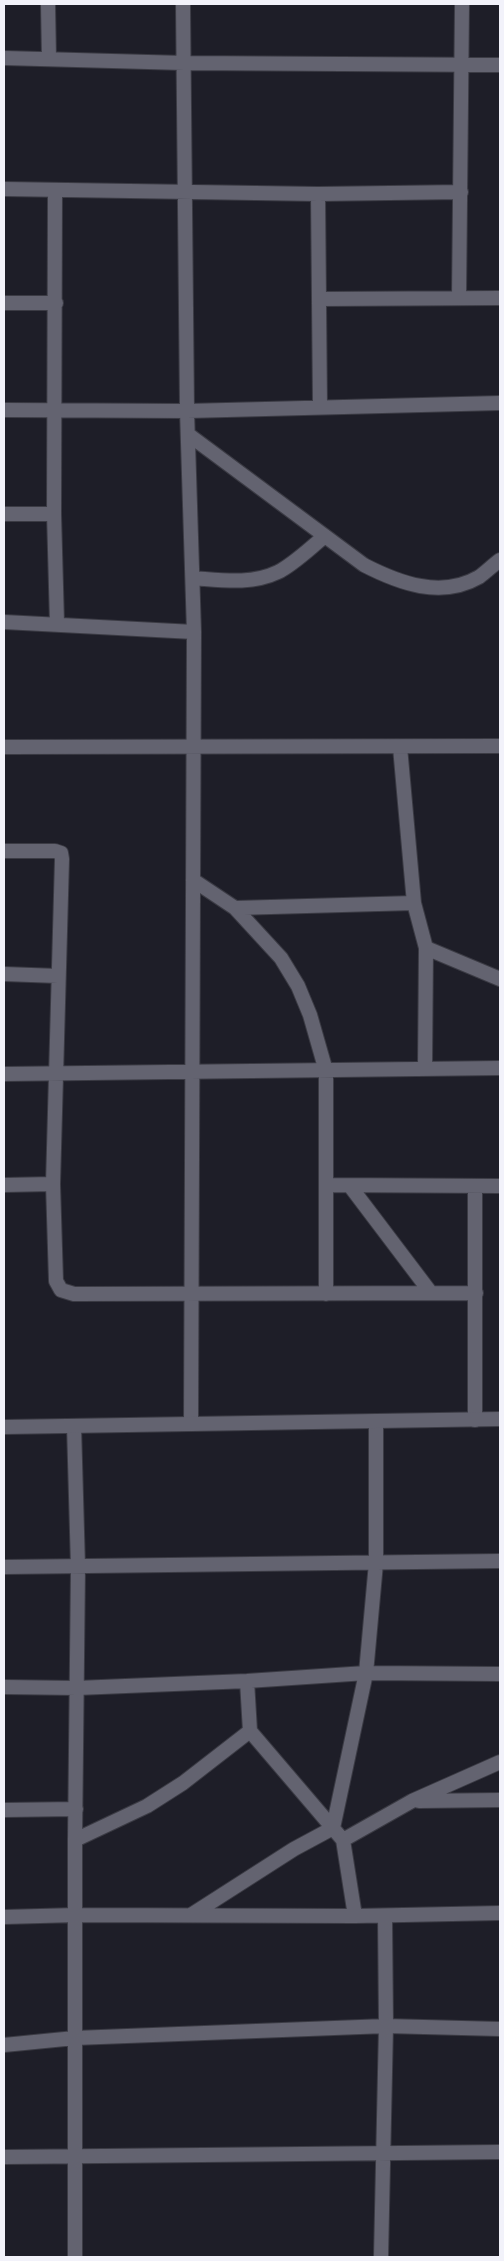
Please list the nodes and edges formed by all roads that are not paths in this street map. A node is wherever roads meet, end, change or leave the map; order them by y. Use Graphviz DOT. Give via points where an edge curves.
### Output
graph roads {
  1 [pos="48,4"];
  2 [pos="183,4"];
  3 [pos="462,4"];
  4 [pos="4,58"];
  5 [pos="49,59"];
  6 [pos="184,63"];
  7 [pos="462,65"];
  8 [pos="500,65"];
  9 [pos="4,189"];
  10 [pos="54,190"];
  11 [pos="185,190"];
  12 [pos="461,192"];
  13 [pos="318,194"];
  14 [pos="320,298"];
  15 [pos="459,298"];
  16 [pos="500,298"];
  17 [pos="4,302"];
  18 [pos="56,303"];
  19 [pos="500,403"];
  20 [pos="320,408"];
  21 [pos="4,410"];
  22 [pos="55,410"];
  23 [pos="187,411"];
  24 [pos="189,435"];
  25 [pos="4,514"];
  26 [pos="54,514"];
  27 [pos="325,536"];
  28 [pos="500,560"];
  29 [pos="192,578"];
  30 [pos="4,622"];
  31 [pos="57,623"];
  32 [pos="194,632"];
  33 [pos="193,746"];
  34 [pos="500,746"];
  35 [pos="4,747"];
  36 [pos="400,747"];
  37 [pos="4,851"];
  38 [pos="193,880"];
  39 [pos="414,903"];
  40 [pos="235,908"];
  41 [pos="426,948"];
  42 [pos="4,974"];
  43 [pos="58,976"];
  44 [pos="500,979"];
  45 [pos="500,1068"];
  46 [pos="425,1069"];
  47 [pos="326,1071"];
  48 [pos="193,1073"];
  49 [pos="4,1074"];
  50 [pos="56,1074"];
  51 [pos="54,1184"];
  52 [pos="4,1185"];
  53 [pos="326,1185"];
  54 [pos="350,1186"];
  55 [pos="475,1186"];
  56 [pos="500,1186"];
  57 [pos="431,1293"];
  58 [pos="476,1293"];
  59 [pos="326,1294"];
  60 [pos="190,1295"];
  61 [pos="500,1419"];
  62 [pos="475,1420"];
  63 [pos="376,1422"];
  64 [pos="191,1424"];
  65 [pos="74,1426"];
  66 [pos="4,1427"];
  67 [pos="500,1561"];
  68 [pos="376,1563"];
  69 [pos="4,1567"];
  70 [pos="78,1567"];
  71 [pos="366,1673"];
  72 [pos="500,1674"];
  73 [pos="246,1681"];
  74 [pos="4,1686"];
  75 [pos="77,1688"];
  76 [pos="250,1731"];
  77 [pos="500,1762"];
  78 [pos="500,1800"];
  79 [pos="412,1801"];
  80 [pos="76,1809"];
  81 [pos="4,1810"];
  82 [pos="333,1828"];
  83 [pos="75,1840"];
  84 [pos="343,1840"];
  85 [pos="500,1913"];
  86 [pos="76,1915"];
  87 [pos="191,1915"];
  88 [pos="355,1916"];
  89 [pos="385,1916"];
  90 [pos="4,1917"];
  91 [pos="386,2026"];
  92 [pos="500,2029"];
  93 [pos="75,2038"];
  94 [pos="4,2045"];
  95 [pos="383,2152"];
  96 [pos="500,2152"];
  97 [pos="76,2155"];
  98 [pos="4,2157"];
  99 [pos="75,2257"];
  100 [pos="381,2257"];
  1 -- 5 [label="street"];
  2 -- 6 [label="street"];
  3 -- 7 [label="street"];
  4 -- 5 [label="street"];
  5 -- 6 [label="street"];
  6 -- 7 [label="street"];
  6 -- 11 [label="street"];
  7 -- 8 [label="street"];
  7 -- 12 [label="street"];
  9 -- 10 [label="street"];
  10 -- 11 [label="street"];
  10 -- 18 [label="street"];
  11 -- 13 [label="street"];
  11 -- 23 [label="street"];
  12 -- 13 [label="street"];
  12 -- 15 [label="street"];
  13 -- 14 [label="street"];
  14 -- 15 [label="street"];
  14 -- 20 [label="street"];
  15 -- 16 [label="street"];
  17 -- 18 [label="street"];
  18 -- 22 [label="street"];
  19 -- 20 [label="street"];
  20 -- 23 [label="street"];
  21 -- 22 [label="street"];
  22 -- 23 [label="street"];
  22 -- 26 [label="street"];
  23 -- 24 [label="street"];
  24 -- 27 [label="street"];
  24 -- 29 [label="street"];
  25 -- 26 [label="street"];
  26 -- 31 [label="street"];
  27 -- 28 [label="street" via="364,565 390,579 418,586 442,588 462,584 479,577"];
  27 -- 29 [label="street" via="278,572 263,577 230,581"];
  29 -- 32 [label="street"];
  30 -- 31 [label="street"];
  31 -- 32 [label="street"];
  32 -- 33 [label="street"];
  33 -- 35 [label="street"];
  33 -- 36 [label="street"];
  33 -- 38 [label="street"];
  34 -- 36 [label="street"];
  36 -- 39 [label="street"];
  37 -- 43 [label="street" via="61,853"];
  38 -- 40 [label="street"];
  38 -- 48 [label="street"];
  39 -- 40 [label="street"];
  39 -- 41 [label="street"];
  40 -- 47 [label="street" via="281,958 298,986"];
  41 -- 44 [label="street"];
  41 -- 46 [label="street"];
  42 -- 43 [label="street"];
  43 -- 50 [label="street"];
  45 -- 46 [label="street"];
  46 -- 47 [label="street"];
  47 -- 48 [label="street"];
  47 -- 53 [label="street"];
  48 -- 50 [label="street"];
  48 -- 60 [label="street"];
  49 -- 50 [label="street"];
  50 -- 51 [label="street"];
  51 -- 52 [label="street"];
  51 -- 60 [label="street" via="56,1281 61,1290 74,1294"];
  53 -- 54 [label="street"];
  53 -- 59 [label="street"];
  54 -- 55 [label="street"];
  54 -- 57 [label="street"];
  55 -- 56 [label="street"];
  55 -- 58 [label="street"];
  57 -- 58 [label="street"];
  57 -- 59 [label="street"];
  58 -- 62 [label="street"];
  59 -- 60 [label="street"];
  60 -- 64 [label="street"];
  61 -- 62 [label="street"];
  62 -- 63 [label="street"];
  63 -- 64 [label="street"];
  63 -- 68 [label="street"];
  64 -- 65 [label="street"];
  65 -- 66 [label="street"];
  65 -- 70 [label="street"];
  67 -- 68 [label="street"];
  68 -- 70 [label="street"];
  68 -- 71 [label="street"];
  69 -- 70 [label="street"];
  70 -- 75 [label="street"];
  71 -- 72 [label="street"];
  71 -- 73 [label="street"];
  71 -- 82 [label="street"];
  73 -- 75 [label="street"];
  73 -- 76 [label="street"];
  74 -- 75 [label="street"];
  75 -- 80 [label="street"];
  76 -- 82 [label="street"];
  76 -- 83 [label="street" via="184,1783 147,1806"];
  77 -- 79 [label="street"];
  78 -- 79 [label="street"];
  79 -- 84 [label="street"];
  80 -- 81 [label="street"];
  80 -- 83 [label="street"];
  82 -- 84 [label="street"];
  82 -- 87 [label="street"];
  83 -- 86 [label="street"];
  84 -- 88 [label="street"];
  85 -- 89 [label="street"];
  86 -- 87 [label="street"];
  86 -- 90 [label="street"];
  86 -- 93 [label="street"];
  87 -- 88 [label="street"];
  88 -- 89 [label="street"];
  89 -- 91 [label="street"];
  91 -- 92 [label="street"];
  91 -- 93 [label="street"];
  91 -- 95 [label="street"];
  93 -- 94 [label="street"];
  93 -- 97 [label="street"];
  95 -- 96 [label="street"];
  95 -- 97 [label="street"];
  95 -- 100 [label="street"];
  97 -- 98 [label="street"];
  97 -- 99 [label="street"];
}
